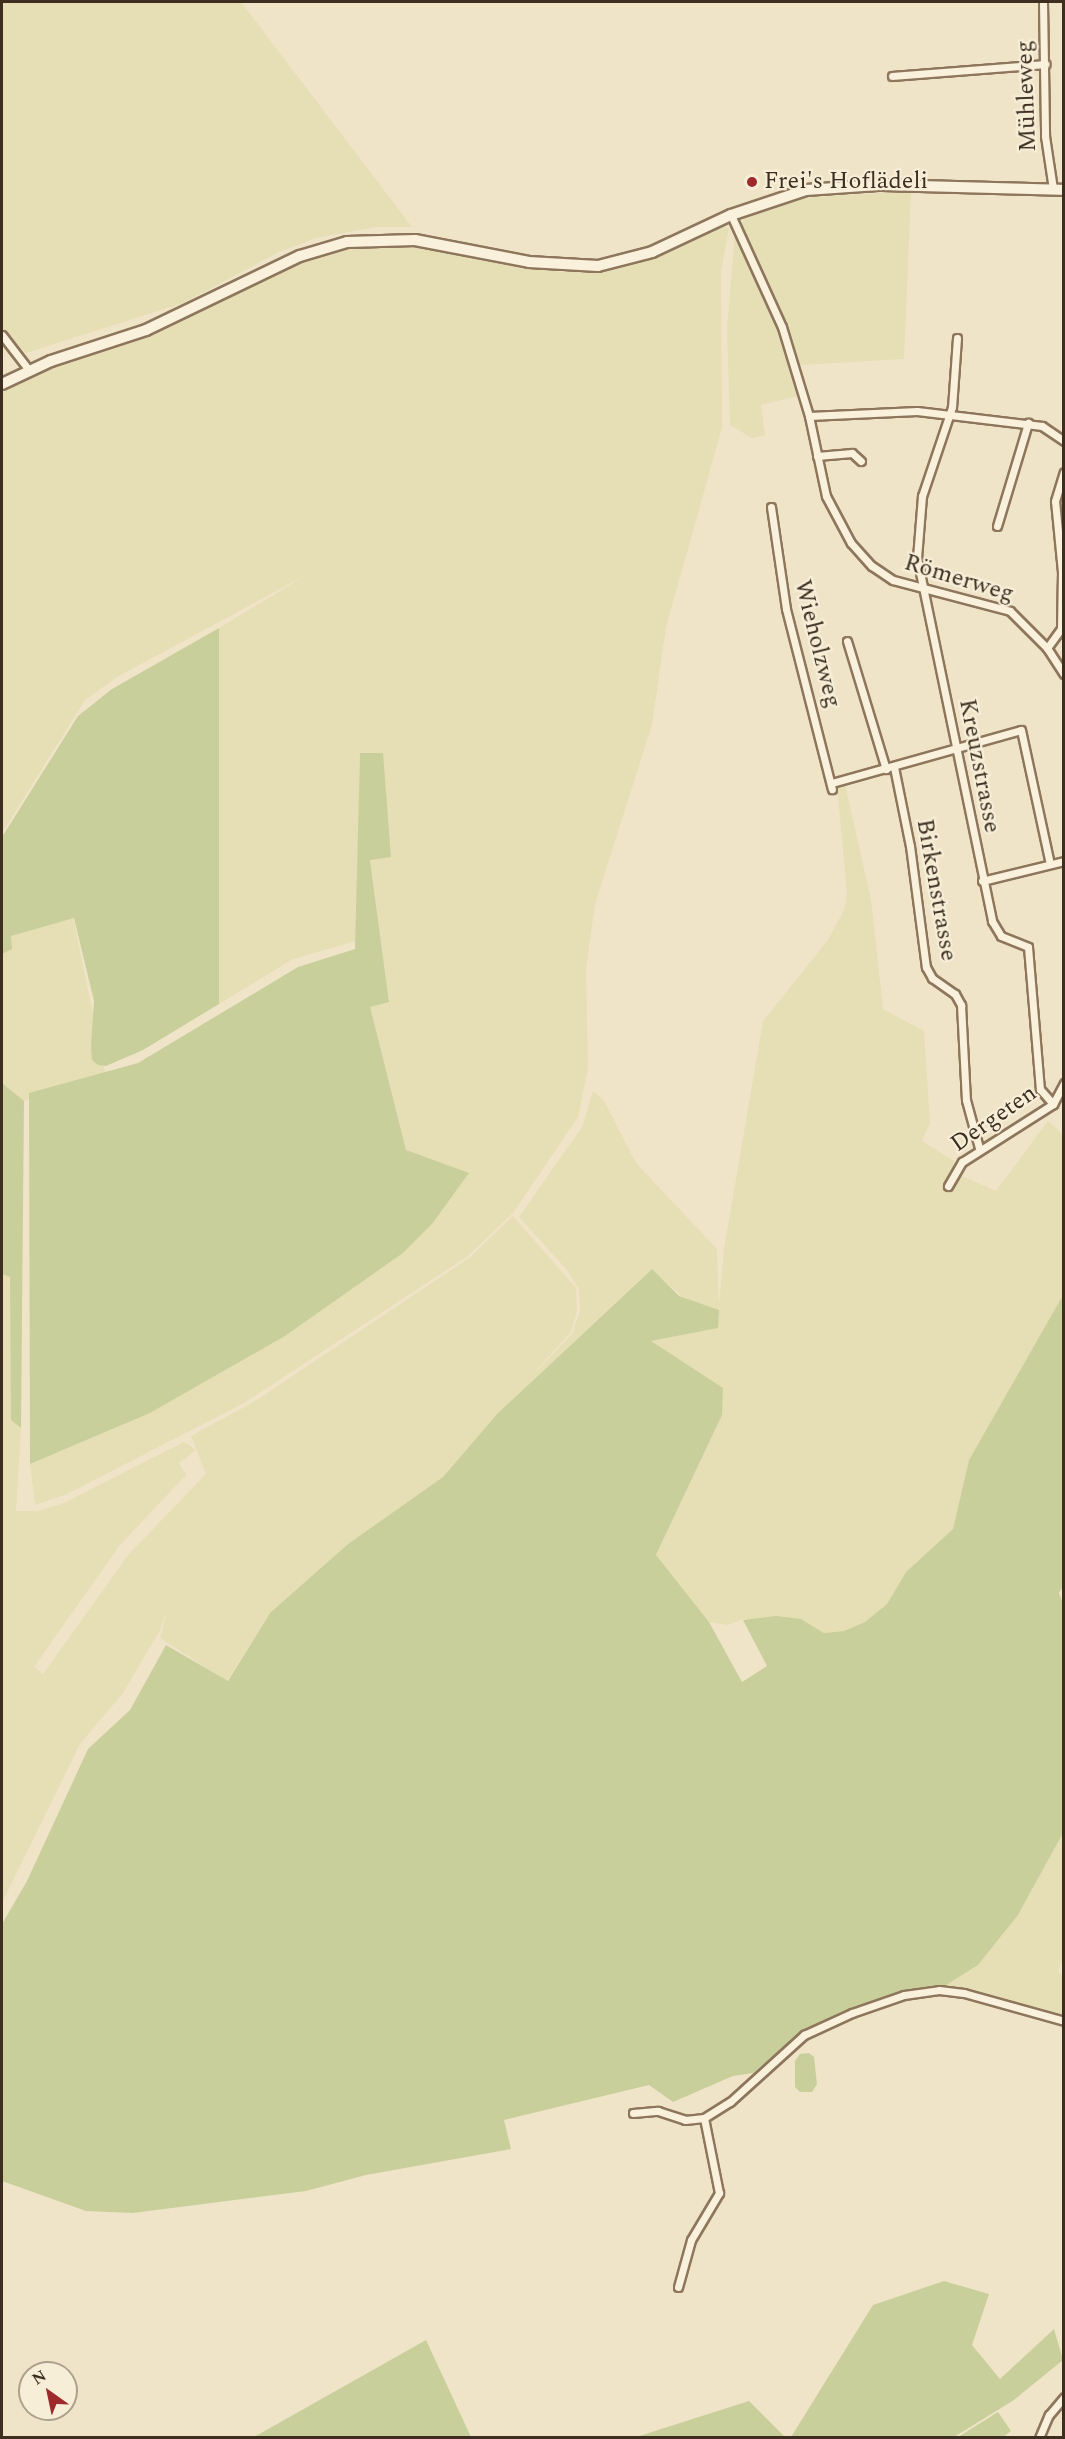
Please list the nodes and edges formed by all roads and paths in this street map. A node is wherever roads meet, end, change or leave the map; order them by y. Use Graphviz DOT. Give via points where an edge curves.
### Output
graph roads {
  1 [pos="1043,2"];
  2 [pos="1046,64"];
  3 [pos="892,76"];
  4 [pos="1058,190"];
  5 [pos="731,214"];
  6 [pos="2,335"];
  7 [pos="957,338"];
  8 [pos="29,370"];
  9 [pos="2,384"];
  10 [pos="950,414"];
  11 [pos="809,416"];
  12 [pos="1028,423"];
  13 [pos="1064,441"];
  14 [pos="817,456"];
  15 [pos="861,461"];
  16 [pos="1064,472"];
  17 [pos="771,507"];
  18 [pos="997,526"];
  19 [pos="924,587"];
  20 [pos="847,641"];
  21 [pos="1047,648"];
  22 [pos="1064,674"];
  23 [pos="956,749"];
  24 [pos="894,767"];
  25 [pos="886,769"];
  26 [pos="1064,861"];
  27 [pos="1050,864"];
  28 [pos="982,880"];
  29 [pos="1064,1083"];
  30 [pos="1053,1104"];
  31 [pos="979,1148"];
  32 [pos="948,1186"];
  33 [pos="1064,2021"];
  34 [pos="633,2113"];
  35 [pos="705,2118"];
  36 [pos="678,2287"];
  37 [pos="1064,2397"];
  38 [pos="1039,2438"];
  1 -- 2 [label="street, Mühleweg"];
  2 -- 3 [label="street"];
  2 -- 4 [label="street, Mühleweg" via="1045,136"];
  4 -- 5 [label="street" via="841,186 786,195"];
  5 -- 8 [label="street" via="652,252 598,266 529,262 415,240 347,242 280,264 146,330"];
  5 -- 11 [label="street, Römerweg" via="782,327"];
  6 -- 8 [label="street"];
  7 -- 10 [label="street, Kreuzstrasse"];
  8 -- 9 [label="street"];
  10 -- 11 [label="street" via="880,411"];
  10 -- 12 [label="street"];
  10 -- 19 [label="street, Kreuzstrasse" via="922,496 917,540"];
  11 -- 14 [label="street, Römerweg"];
  12 -- 13 [label="street" via="1050,430"];
  12 -- 18 [label="street"];
  14 -- 15 [label="street" via="852,453"];
  14 -- 19 [label="street, Römerweg" via="826,496 851,543 882,574"];
  16 -- 21 [label="street" via="1055,501 1062,572 1061,629"];
  17 -- 25 [label="street, Wieholzweg" via="786,609 832,786"];
  19 -- 21 [label="street, Römerweg" via="1010,611"];
  19 -- 23 [label="street, Kreuzstrasse"];
  20 -- 25 [label="street"];
  21 -- 22 [label="street, Römerweg"];
  23 -- 24 [label="street"];
  23 -- 27 [label="street" via="1021,730"];
  23 -- 28 [label="street, Kreuzstrasse"];
  24 -- 25 [label="street"];
  24 -- 31 [label="street, Birkenstrasse" via="910,846 926,967 932,978 955,994 962,1005 966,1100"];
  26 -- 27 [label="street"];
  27 -- 28 [label="street"];
  28 -- 30 [label="street, Kreuzstrasse" via="994,929 1028,947 1040,1089"];
  29 -- 30 [label="street, Dergeten"];
  30 -- 31 [label="street, Dergeten"];
  31 -- 32 [label="street, Dergeten" via="951,1175"];
  33 -- 35 [label="street" via="964,1993 930,1991 887,2000 804,2035 730,2102"];
  34 -- 35 [label="street" via="658,2111 691,2121"];
  35 -- 36 [label="street" via="719,2193 691,2240"];
  37 -- 38 [label="street" via="1048,2415"];
}
